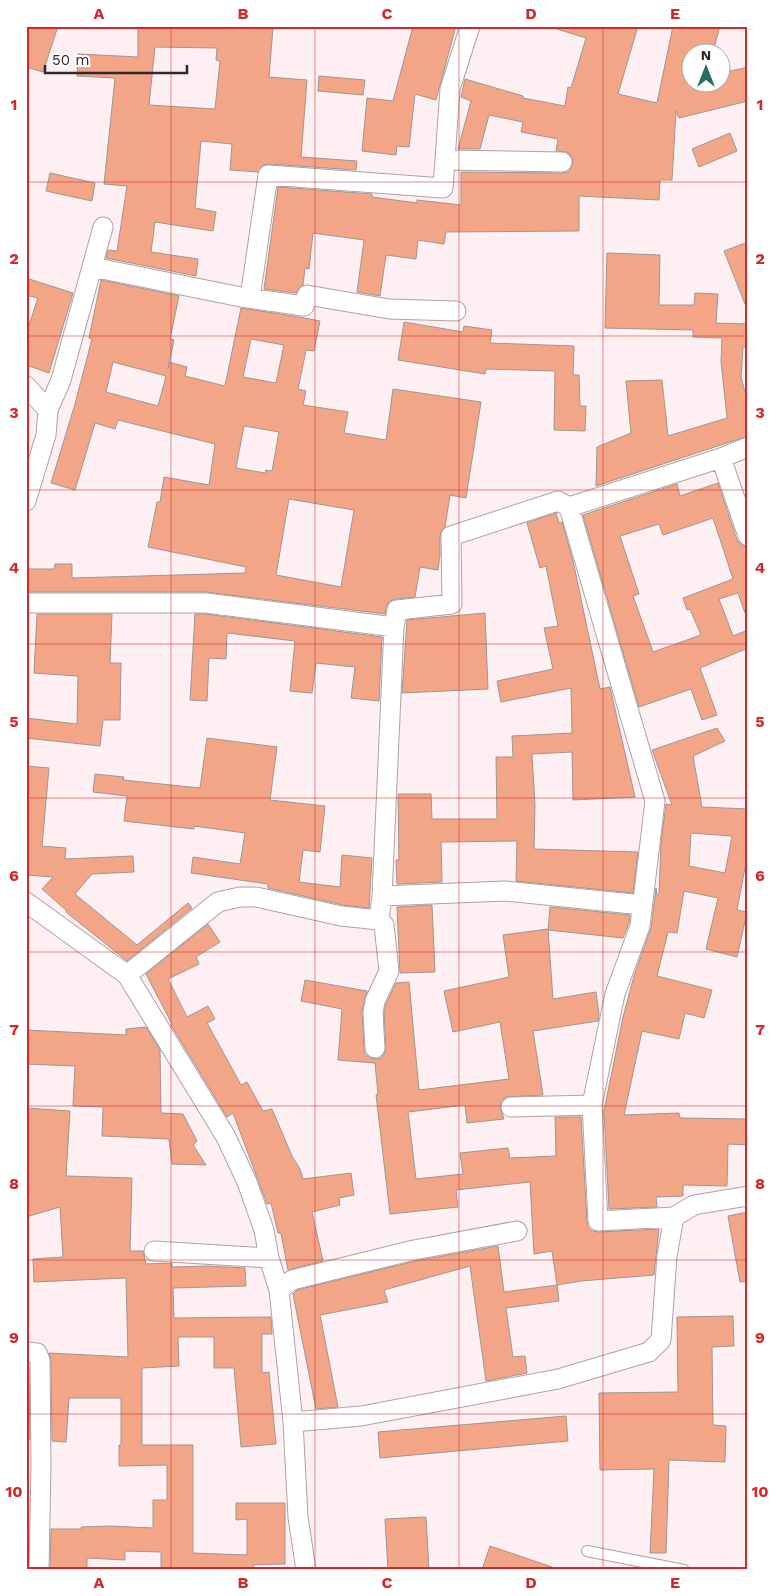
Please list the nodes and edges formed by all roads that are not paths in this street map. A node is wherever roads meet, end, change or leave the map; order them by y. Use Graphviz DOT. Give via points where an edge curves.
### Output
graph roads {
  1 [pos="470,26"];
  2 [pos="445,160"];
  3 [pos="562,162"];
  4 [pos="103,227"];
  5 [pos="92,266"];
  6 [pos="250,298"];
  7 [pos="456,311"];
  8 [pos="26,386"];
  9 [pos="48,410"];
  10 [pos="748,447"];
  11 [pos="721,458"];
  12 [pos="26,501"];
  13 [pos="570,507"];
  14 [pos="748,536"];
  15 [pos="26,603"];
  16 [pos="394,627"];
  17 [pos="382,896"];
  18 [pos="26,902"];
  19 [pos="642,905"];
  20 [pos="379,920"];
  21 [pos="127,975"];
  22 [pos="375,1048"];
  23 [pos="592,1105"];
  24 [pos="511,1107"];
  25 [pos="748,1196"];
  26 [pos="674,1217"];
  27 [pos="517,1231"];
  28 [pos="154,1251"];
  29 [pos="269,1258"];
  30 [pos="280,1290"];
  31 [pos="26,1352"];
  32 [pos="293,1422"];
  33 [pos="587,1551"];
  34 [pos="39,1570"];
  35 [pos="306,1570"];
  36 [pos="684,1570"];
  1 -- 2 [label="street" via="450,88"];
  2 -- 3 [label="street"];
  2 -- 6 [label="street" via="442,188 268,175"];
  4 -- 5 [label="street"];
  5 -- 6 [label="street"];
  5 -- 9 [label="street" via="62,380"];
  6 -- 7 [label="street" via="304,306 307,295 389,309"];
  8 -- 9 [label="street"];
  9 -- 12 [label="street" via="46,435"];
  10 -- 11 [label="street"];
  11 -- 13 [label="street"];
  11 -- 14 [label="street"];
  13 -- 16 [label="street" via="558,501 451,536 452,604 397,610"];
  13 -- 19 [label="street" via="655,801"];
  15 -- 16 [label="street" via="206,603"];
  16 -- 17 [label="street"];
  17 -- 19 [label="street" via="505,891"];
  17 -- 20 [label="street"];
  18 -- 21 [label="street"];
  19 -- 23 [label="street" via="640,926 615,994"];
  20 -- 21 [label="street" via="342,916 256,897 240,897 218,902"];
  20 -- 22 [label="street" via="384,925 389,971 375,1001"];
  21 -- 29 [label="street" via="226,1136 264,1230"];
  23 -- 24 [label="street"];
  23 -- 26 [label="street" via="598,1222"];
  25 -- 26 [label="street" via="694,1205"];
  26 -- 32 [label="street" via="667,1256 661,1340 649,1352 558,1379 360,1416"];
  27 -- 30 [label="street" via="414,1250 292,1280"];
  28 -- 29 [label="street"];
  29 -- 30 [label="street"];
  30 -- 32 [label="street"];
  31 -- 34 [label="street" via="37,1353 40,1360"];
  32 -- 35 [label="street" via="298,1517"];
  33 -- 36 [label="lane"];
}
